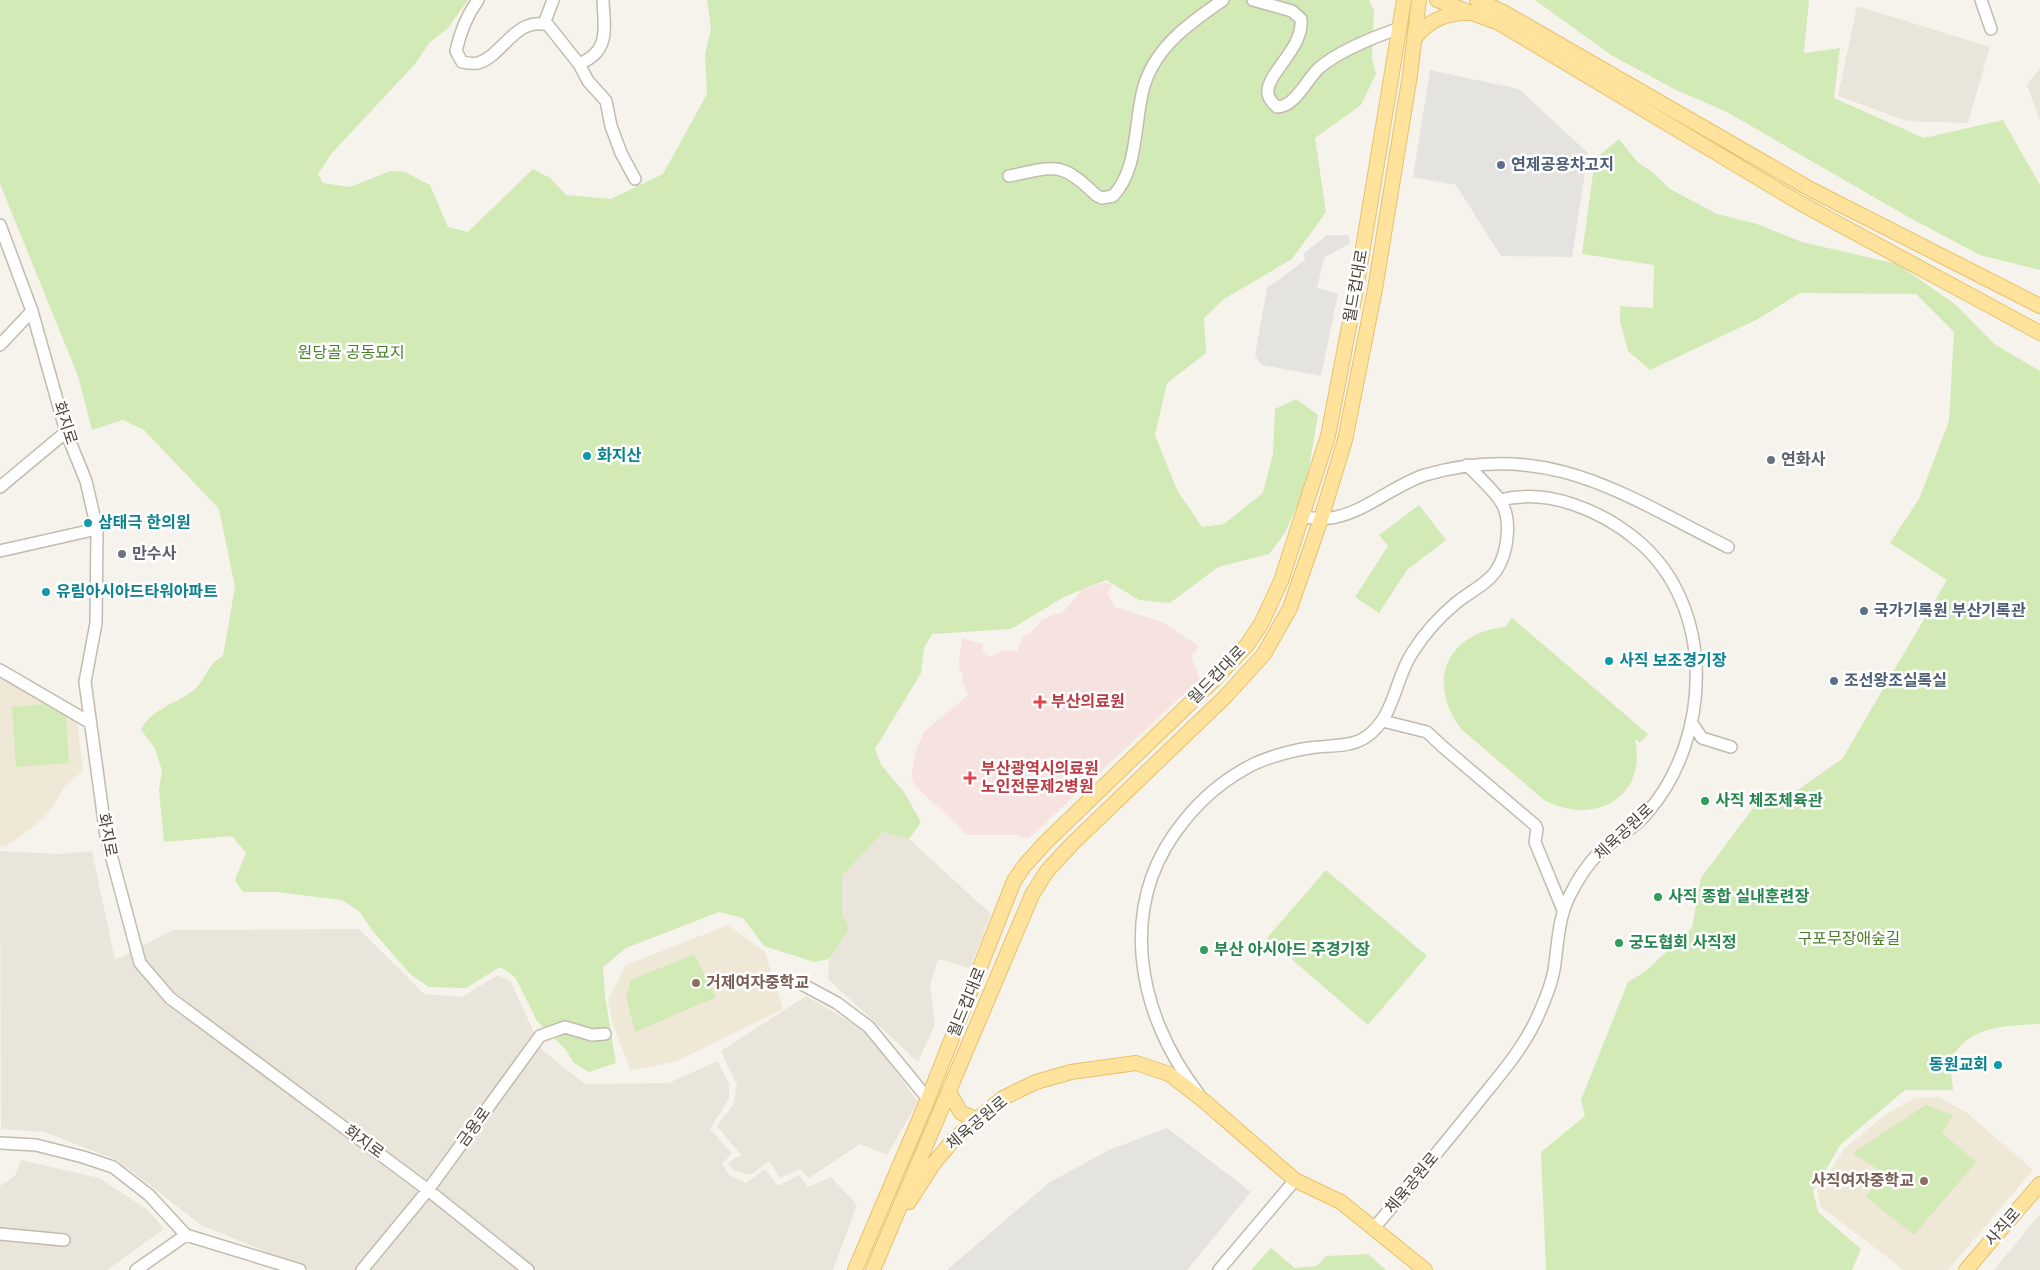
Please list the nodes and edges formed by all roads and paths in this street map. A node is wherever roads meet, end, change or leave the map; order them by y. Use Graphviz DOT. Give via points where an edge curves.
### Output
graph roads {
  1 [pos="478,0"];
  2 [pos="553,0"];
  3 [pos="603,0"];
  4 [pos="1223,0"];
  5 [pos="1254,0"];
  6 [pos="1404,0"];
  7 [pos="1419,0"];
  8 [pos="1437,0"];
  9 [pos="1487,0"];
  10 [pos="1981,0"];
  11 [pos="1476,7"];
  12 [pos="1504,12"];
  13 [pos="544,24"];
  14 [pos="1400,28"];
  15 [pos="1991,30"];
  16 [pos="1415,38"];
  17 [pos="579,64"];
  18 [pos="1009,176"];
  19 [pos="635,179"];
  20 [pos="0,226"];
  21 [pos="2040,306"];
  22 [pos="32,311"];
  23 [pos="2040,334"];
  24 [pos="0,345"];
  25 [pos="66,432"];
  26 [pos="1467,465"];
  27 [pos="0,487"];
  28 [pos="1500,500"];
  29 [pos="1302,518"];
  30 [pos="1321,519"];
  31 [pos="97,529"];
  32 [pos="1728,547"];
  33 [pos="0,551"];
  34 [pos="0,670"];
  35 [pos="1383,721"];
  36 [pos="89,722"];
  37 [pos="1691,722"];
  38 [pos="1731,747"];
  39 [pos="1563,910"];
  40 [pos="798,982"];
  41 [pos="605,1034"];
  42 [pos="950,1092"];
  43 [pos="928,1099"];
  44 [pos="1204,1101"];
  45 [pos="978,1119"];
  46 [pos="0,1143"];
  47 [pos="1294,1180"];
  48 [pos="2040,1184"];
  49 [pos="428,1190"];
  50 [pos="1374,1228"];
  51 [pos="890,1229"];
  52 [pos="0,1234"];
  53 [pos="186,1235"];
  54 [pos="64,1240"];
  55 [pos="136,1270"];
  56 [pos="300,1270"];
  57 [pos="362,1270"];
  58 [pos="528,1270"];
  59 [pos="855,1270"];
  60 [pos="873,1270"];
  61 [pos="1219,1270"];
  62 [pos="1425,1270"];
  63 [pos="1966,1270"];
  1 -- 13 [label="street" via="468,14 456,51 462,62 475,64 485,60 509,37 532,24"];
  2 -- 13 [label="street"];
  3 -- 17 [label="street" via="605,40 591,59"];
  4 -- 18 [label="street" via="1175,34 1160,54 1144,85 1128,168 1113,196 1102,198 1067,170 1053,168"];
  5 -- 14 [label="street" via="1292,12 1301,19 1301,34 1268,87 1270,100 1277,107 1282,107 1297,94 1319,68 1359,44"];
  6 -- 14 [label="main road, 월드컵대로"];
  7 -- 16 [label="main road, 월드컵대로"];
  8 -- 11 [label="main road"];
  9 -- 12 [label="main road"];
  10 -- 15 [label="street"];
  11 -- 12 [label="main road"];
  11 -- 16 [label="main road" via="1438,18"];
  11 -- 23 [label="main road" via="1800,203"];
  12 -- 21 [label="main road" via="1812,190"];
  13 -- 17 [label="street"];
  14 -- 29 [label="main road, 월드컵대로" via="1328,436"];
  16 -- 30 [label="main road, 월드컵대로" via="1375,288 1345,440"];
  17 -- 19 [label="street" via="588,82 606,101 621,153"];
  20 -- 22 [label="street, 화지로"];
  22 -- 24 [label="street"];
  22 -- 25 [label="street, 화지로"];
  25 -- 27 [label="street"];
  25 -- 31 [label="street, 화지로" via="86,481"];
  26 -- 28 [label="street"];
  26 -- 30 [label="street" via="1424,476 1349,513"];
  26 -- 32 [label="street" via="1535,466 1586,477"];
  28 -- 35 [label="street" via="1506,528 1502,559 1484,583 1456,603 1426,633 1401,674 1390,710"];
  28 -- 37 [label="street, 체육공원로" via="1515,496 1534,497 1575,506 1611,520 1655,557 1674,586 1692,634 1697,676"];
  29 -- 30 [label="street"];
  29 -- 43 [label="main road, 월드컵대로" via="1276,595 1247,644 1212,682 1046,842 1014,881"];
  30 -- 42 [label="main road, 월드컵대로" via="1290,608 1264,654 1226,696 1047,871 1032,895"];
  31 -- 33 [label="street"];
  31 -- 36 [label="street, 화지로" via="96,623 85,682"];
  34 -- 36 [label="street"];
  35 -- 39 [label="street" via="1431,734 1535,825 1535,842"];
  35 -- 44 [label="street" via="1368,735 1352,743 1310,748 1256,763 1199,803 1156,862 1142,922 1143,971 1158,1026"];
  36 -- 49 [label="street, 화지로" via="106,836 140,963 170,998"];
  37 -- 38 [label="street" via="1702,738"];
  37 -- 39 [label="street, 체육공원로" via="1678,764 1658,799 1633,828 1597,854"];
  39 -- 50 [label="street, 체육공원로" via="1553,973 1527,1039"];
  40 -- 43 [label="street" via="837,1003 869,1027"];
  41 -- 49 [label="street, 금용로" via="592,1035 565,1027 540,1036"];
  42 -- 45 [label="main road" via="961,1113"];
  42 -- 51 [label="main road, 월드컵대로"];
  43 -- 59 [label="main road, 월드컵대로"];
  44 -- 45 [label="main road, 체육공원로" via="1169,1074 1136,1063 1071,1072 1036,1082 1003,1098"];
  44 -- 47 [label="main road, 체육공원로"];
  45 -- 51 [label="main road, 체육공원로" via="954,1138 934,1163"];
  46 -- 53 [label="street" via="36,1145 113,1168 149,1195"];
  47 -- 50 [label="main road, 체육공원로" via="1342,1202"];
  47 -- 61 [label="street"];
  48 -- 63 [label="main road, 사직로"];
  49 -- 57 [label="street, 금용로"];
  49 -- 58 [label="street, 화지로"];
  50 -- 62 [label="main road, 체육공원로"];
  51 -- 60 [label="main road, 월드컵대로"];
  52 -- 54 [label="street"];
  53 -- 55 [label="street"];
  53 -- 56 [label="street"];
}
